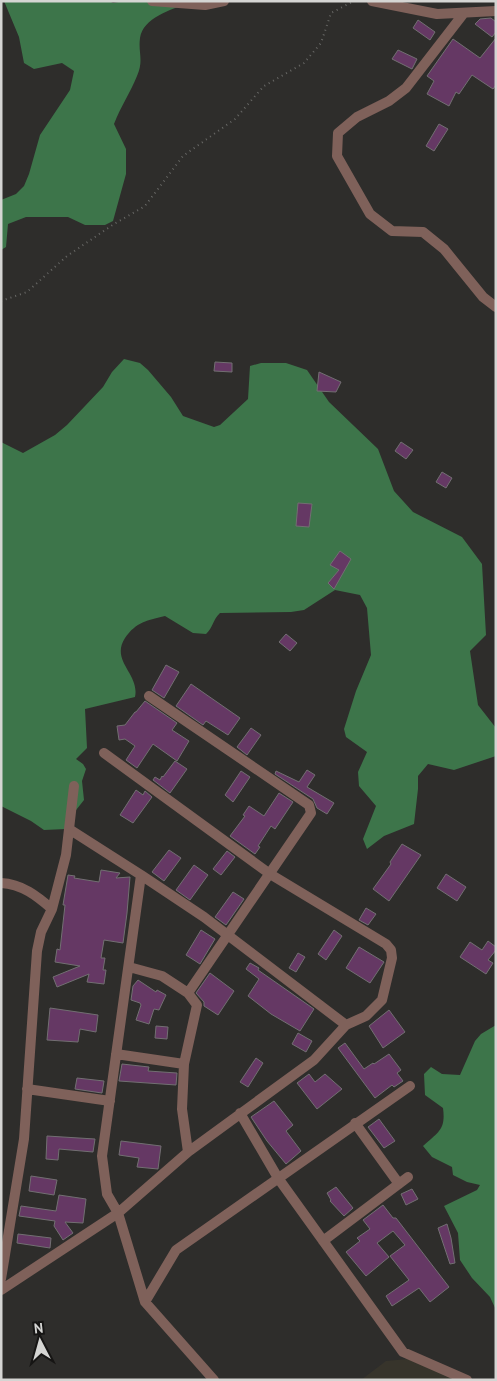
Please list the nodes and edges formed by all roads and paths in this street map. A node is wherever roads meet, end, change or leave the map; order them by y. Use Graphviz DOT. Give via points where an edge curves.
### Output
graph roads {
  1 [pos="152,1"];
  2 [pos="224,1"];
  3 [pos="354,1"];
  4 [pos="372,1"];
  5 [pos="496,11"];
  6 [pos="464,13"];
  7 [pos="1,301"];
  8 [pos="496,307"];
  9 [pos="149,696"];
  10 [pos="104,754"];
  11 [pos="74,786"];
  12 [pos="69,829"];
  13 [pos="270,874"];
  14 [pos="141,876"];
  15 [pos="1,883"];
  16 [pos="52,909"];
  17 [pos="228,935"];
  18 [pos="129,967"];
  19 [pos="188,993"];
  20 [pos="346,1025"];
  21 [pos="116,1054"];
  22 [pos="184,1064"];
  23 [pos="410,1086"];
  24 [pos="27,1089"];
  25 [pos="110,1101"];
  26 [pos="240,1113"];
  27 [pos="356,1123"];
  28 [pos="188,1152"];
  29 [pos="408,1177"];
  30 [pos="278,1178"];
  31 [pos="399,1184"];
  32 [pos="118,1213"];
  33 [pos="323,1241"];
  34 [pos="3,1267"];
  35 [pos="1,1279"];
  36 [pos="1,1290"];
  37 [pos="145,1302"];
  38 [pos="214,1380"];
  39 [pos="467,1380"];
  1 -- 2 [label="street" via="205,5"];
  3 -- 7 [label="path" via="331,13 321,43 304,63 264,86 235,119 183,156 145,206 67,256 27,292"];
  4 -- 6 [label="street" via="438,14"];
  5 -- 6 [label="street"];
  6 -- 8 [label="street" via="406,88 389,101 357,117 338,133 337,156 370,214 392,231 422,232 444,248 483,297"];
  9 -- 13 [label="street" via="309,805 310,813"];
  10 -- 13 [label="street"];
  11 -- 12 [label="street"];
  12 -- 14 [label="street"];
  12 -- 16 [label="street"];
  13 -- 17 [label="street"];
  13 -- 20 [label="street" via="391,950 382,1000 366,1016"];
  14 -- 17 [label="street"];
  14 -- 18 [label="street"];
  15 -- 16 [label="street" via="34,893"];
  16 -- 24 [label="street" via="36,951"];
  17 -- 19 [label="street"];
  17 -- 20 [label="street"];
  18 -- 19 [label="street" via="162,976"];
  18 -- 21 [label="street"];
  19 -- 22 [label="street" via="197,1005 197,1011"];
  20 -- 26 [label="street" via="314,1060"];
  21 -- 22 [label="street"];
  21 -- 25 [label="street"];
  22 -- 28 [label="street" via="182,1109"];
  23 -- 27 [label="street"];
  24 -- 25 [label="street"];
  24 -- 34 [label="street" via="24,1139"];
  25 -- 32 [label="street" via="102,1156 107,1194"];
  26 -- 28 [label="street"];
  26 -- 30 [label="street"];
  27 -- 30 [label="street"];
  27 -- 31 [label="street"];
  28 -- 32 [label="street"];
  29 -- 31 [label="street"];
  30 -- 33 [label="street"];
  30 -- 37 [label="street" via="176,1250"];
  31 -- 33 [label="street"];
  32 -- 36 [label="street"];
  32 -- 37 [label="street"];
  33 -- 39 [label="street" via="403,1352"];
  34 -- 35 [label="street"];
  37 -- 38 [label="street"];
}
